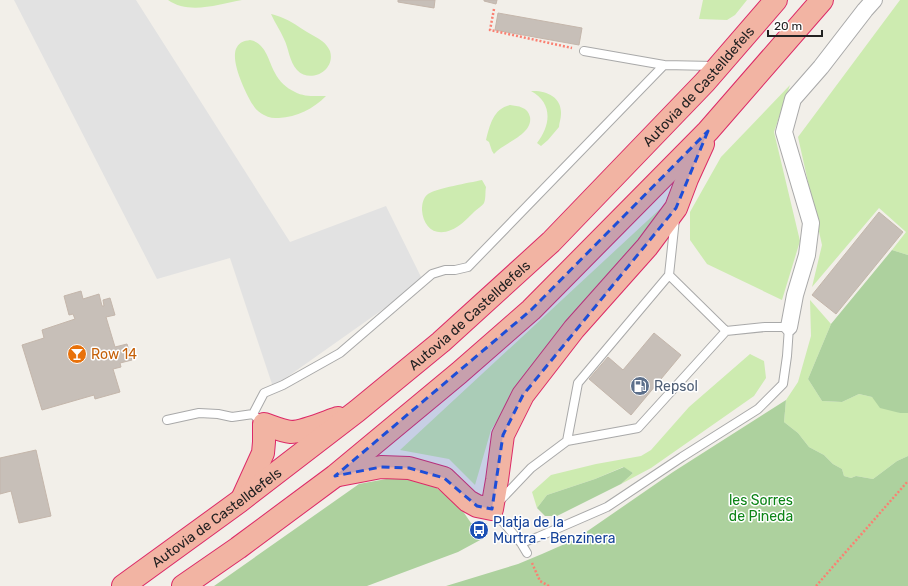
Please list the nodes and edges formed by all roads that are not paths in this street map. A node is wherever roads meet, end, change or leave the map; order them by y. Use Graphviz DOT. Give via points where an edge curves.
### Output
graph roads {
  1 [pos="776,0"];
  2 [pos="822,0"];
  3 [pos="874,0"];
  4 [pos="584,51"];
  5 [pos="664,65"];
  6 [pos="719,66"];
  7 [pos="708,132"];
  8 [pos="676,208"];
  9 [pos="670,275"];
  10 [pos="789,327"];
  11 [pos="726,331"];
  12 [pos="357,411"];
  13 [pos="258,419"];
  14 [pos="167,420"];
  15 [pos="567,441"];
  16 [pos="335,476"];
  17 [pos="240,501"];
  18 [pos="492,509"];
  19 [pos="521,543"];
  20 [pos="527,553"];
  21 [pos="123,586"];
  22 [pos="183,586"];
  1 -- 6 [label="highway, Autovia de Castelldefels"];
  2 -- 7 [label="highway"];
  3 -- 10 [label="street" via="794,99 784,132 811,223 807,255"];
  4 -- 5 [label="lane"];
  5 -- 6 [label="lane"];
  5 -- 13 [label="lane" via="468,267 432,274 340,352 264,393"];
  6 -- 12 [label="highway, Autovia de Castelldefels" via="551,242 441,342"];
  7 -- 8 [label="highway"];
  7 -- 16 [label="highway" via="531,310"];
  8 -- 9 [label="lane"];
  8 -- 18 [label="highway" via="647,247 574,329 522,395 503,435"];
  9 -- 11 [label="lane"];
  9 -- 15 [label="lane" via="578,383"];
  10 -- 11 [label="lane"];
  10 -- 19 [label="lane" via="783,384 758,409 607,507"];
  11 -- 15 [label="lane" via="638,428"];
  12 -- 13 [label="highway" via="293,432 278,430"];
  12 -- 17 [label="highway, Autovia de Castelldefels"];
  13 -- 14 [label="lane" via="199,413"];
  13 -- 17 [label="highway" via="264,442 263,453"];
  15 -- 18 [label="lane" via="531,468"];
  16 -- 18 [label="highway" via="381,467 409,468 444,478 468,501"];
  16 -- 22 [label="highway"];
  17 -- 21 [label="highway, Autovia de Castelldefels"];
  18 -- 19 [label="lane"];
  19 -- 20 [label="lane"];
}
